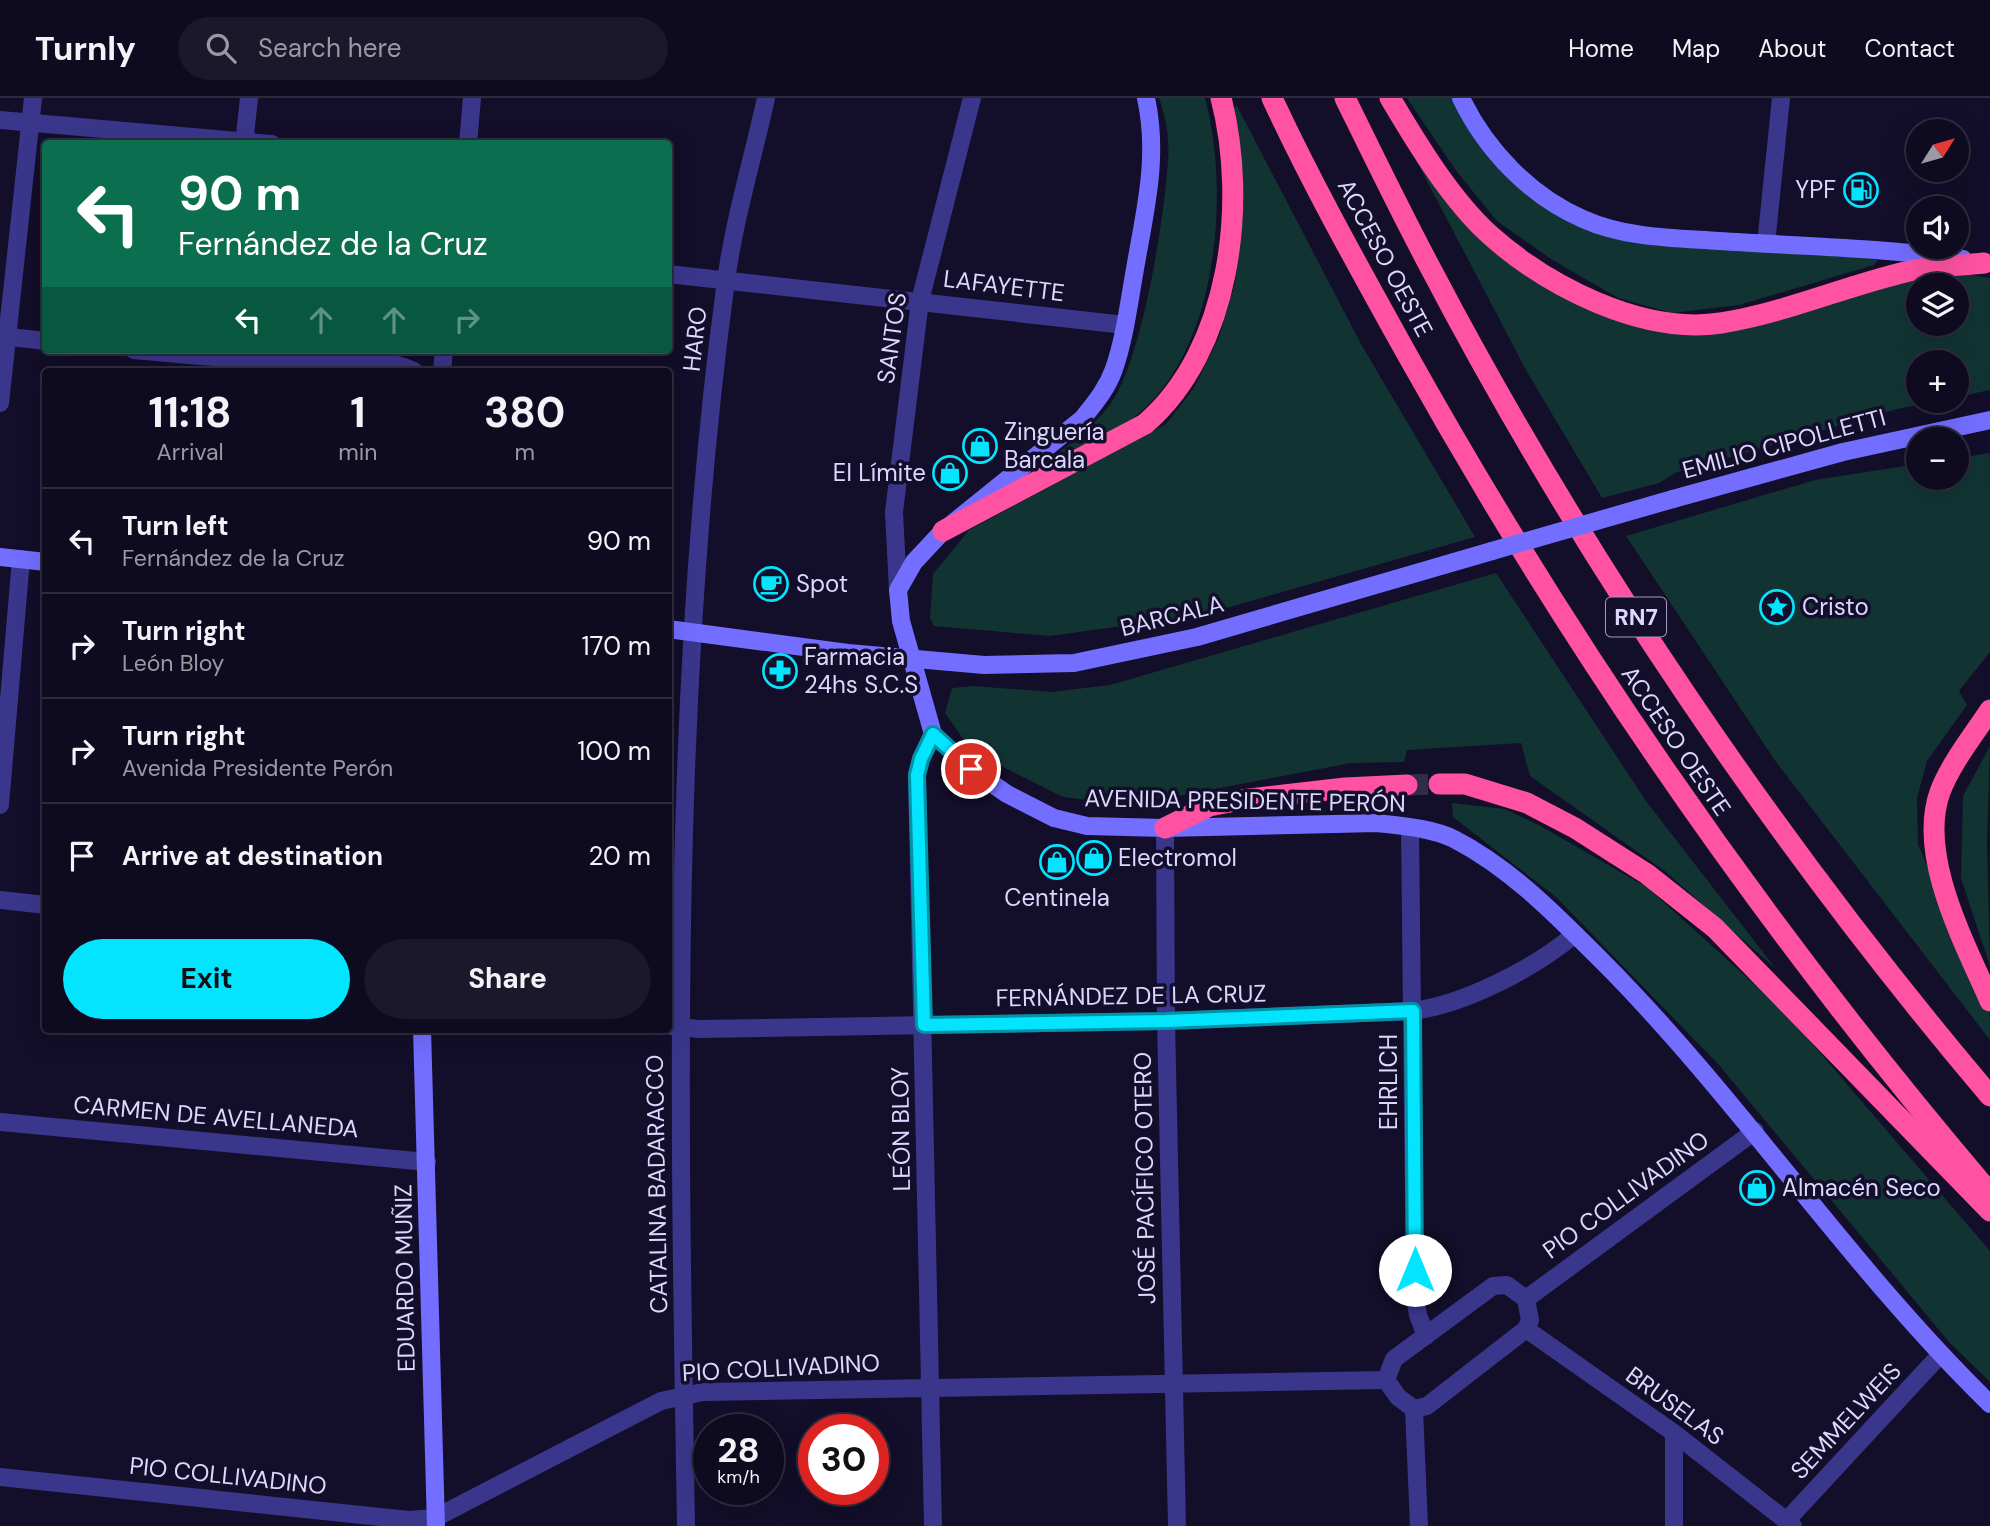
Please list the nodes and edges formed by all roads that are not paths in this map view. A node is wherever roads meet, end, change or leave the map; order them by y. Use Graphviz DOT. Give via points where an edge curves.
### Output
graph roads {
  1 [pos="33,98"];
  2 [pos="249,98"];
  3 [pos="472,98"];
  4 [pos="766,98"];
  5 [pos="972,98"];
  6 [pos="1146,98"];
  7 [pos="1221,98"];
  8 [pos="1272,98"];
  9 [pos="1345,98"];
  10 [pos="1390,98"];
  11 [pos="1461,98"];
  12 [pos="1781,98"];
  13 [pos="0,120"];
  14 [pos="30,124"];
  15 [pos="231,140"];
  16 [pos="244,140"];
  17 [pos="468,140"];
  18 [pos="1766,244"];
  19 [pos="1987,264"];
  20 [pos="672,274"];
  21 [pos="726,278"];
  22 [pos="920,302"];
  23 [pos="1125,325"];
  24 [pos="4,337"];
  25 [pos="42,341"];
  26 [pos="170,354"];
  27 [pos="388,354"];
  28 [pos="223,360"];
  29 [pos="377,361"];
  30 [pos="408,368"];
  31 [pos="0,403"];
  32 [pos="1990,420"];
  33 [pos="1673,499"];
  34 [pos="943,531"];
  35 [pos="0,557"];
  36 [pos="21,559"];
  37 [pos="42,562"];
  38 [pos="898,590"];
  39 [pos="672,629"];
  40 [pos="690,631"];
  41 [pos="911,657"];
  42 [pos="1990,710"];
  43 [pos="933,734"];
  44 [pos="1439,784"];
  45 [pos="1407,785"];
  46 [pos="0,805"];
  47 [pos="1410,827"];
  48 [pos="1165,828"];
  49 [pos="0,900"];
  50 [pos="42,905"];
  51 [pos="1575,934"];
  52 [pos="1990,1001"];
  53 [pos="1413,1011"];
  54 [pos="1166,1021"];
  55 [pos="924,1025"];
  56 [pos="674,1027"];
  57 [pos="422,1033"];
  58 [pos="1990,1096"];
  59 [pos="0,1122"];
  60 [pos="1755,1131"];
  61 [pos="427,1162"];
  62 [pos="1990,1193"];
  63 [pos="1990,1211"];
  64 [pos="1526,1299"];
  65 [pos="1526,1329"];
  66 [pos="1426,1336"];
  67 [pos="1940,1355"];
  68 [pos="1386,1380"];
  69 [pos="1174,1382"];
  70 [pos="929,1386"];
  71 [pos="684,1394"];
  72 [pos="1990,1404"];
  73 [pos="1414,1409"];
  74 [pos="1674,1433"];
  75 [pos="0,1477"];
  76 [pos="435,1522"];
  77 [pos="1790,1523"];
  78 [pos="686,1526"];
  79 [pos="933,1526"];
  80 [pos="1177,1526"];
  81 [pos="1419,1526"];
  82 [pos="1674,1526"];
  1 -- 14 [label="street"];
  2 -- 16 [label="street"];
  3 -- 17 [label="street"];
  4 -- 21 [label="street, HARO"];
  5 -- 22 [label="street, SANTOS"];
  6 -- 23 [label="street" via="1153,130 1152,170"];
  7 -- 34 [label="highway" via="1234,207 1228,255 1205,339 1181,387 1145,424"];
  8 -- 62 [label="highway, ACCESO OESTE / RN7" via="1353,258 1439,412 1614,698 1704,829 1833,1001"];
  9 -- 58 [label="highway, ACCESO OESTE / RN7" via="1438,282 1532,449 1630,608 1825,887"];
  10 -- 19 [label="highway" via="1461,202 1488,233 1538,270 1643,320 1719,323 1906,272"];
  11 -- 18 [label="street" via="1488,143 1512,171 1539,194 1585,220 1654,236"];
  12 -- 18 [label="street"];
  13 -- 14 [label="street"];
  14 -- 15 [label="street"];
  14 -- 24 [label="street"];
  18 -- 19 [label="street" via="1910,252"];
  20 -- 21 [label="street, LAFAYETTE"];
  21 -- 22 [label="street, LAFAYETTE"];
  21 -- 40 [label="street, HARO"];
  22 -- 23 [label="street, LAFAYETTE"];
  22 -- 38 [label="street, SANTOS" via="894,512"];
  23 -- 34 [label="street" via="1114,370 1082,419"];
  24 -- 25 [label="street"];
  24 -- 31 [label="street"];
  26 -- 28 [label="street"];
  27 -- 29 [label="street"];
  28 -- 29 [label="street"];
  29 -- 30 [label="street"];
  32 -- 33 [label="street, EMILIO CIPOLLETTI" via="1843,452"];
  33 -- 41 [label="street, BARCALA, bridge" via="1197,637 1095,660 984,665"];
  34 -- 38 [label="street" via="914,562"];
  35 -- 36 [label="street"];
  36 -- 37 [label="street"];
  36 -- 46 [label="street"];
  38 -- 41 [label="street"];
  39 -- 40 [label="street, BARCALA"];
  40 -- 41 [label="street, BARCALA"];
  40 -- 56 [label="street, CATALINA BADARACCO"];
  41 -- 43 [label="street"];
  42 -- 52 [label="highway" via="1939,794 1933,840 1954,918"];
  43 -- 48 [label="street, AVENIDA PRESIDENTE PERÓN" via="1007,794 1054,818 1087,826"];
  43 -- 55 [label="street, LEÓN BLOY" via="917,775"];
  44 -- 63 [label="highway" via="1465,784 1527,803 1647,874 1724,937"];
  45 -- 48 [label="highway" via="1241,800 1209,806"];
  47 -- 48 [label="street, AVENIDA PRESIDENTE PERÓN" via="1377,823"];
  47 -- 51 [label="street, AVENIDA PRESIDENTE PERÓN" via="1451,838 1487,858"];
  47 -- 53 [label="street, EHRLICH"];
  48 -- 54 [label="street, JOSÉ PACÍFICO OTERO"];
  49 -- 50 [label="street"];
  51 -- 53 [label="street, FERNÁNDEZ DE LA CRUZ" via="1529,968 1436,1008"];
  51 -- 60 [label="street, AVENIDA PRESIDENTE PERÓN"];
  53 -- 54 [label="street, FERNÁNDEZ DE LA CRUZ"];
  53 -- 66 [label="street, EHRLICH" via="1415,1296"];
  54 -- 55 [label="street, FERNÁNDEZ DE LA CRUZ"];
  54 -- 69 [label="street, JOSÉ PACÍFICO OTERO"];
  55 -- 56 [label="street, FERNÁNDEZ DE LA CRUZ"];
  55 -- 70 [label="street, LEÓN BLOY"];
  56 -- 71 [label="street, CATALINA BADARACCO"];
  57 -- 61 [label="street, EDUARDO MUÑIZ"];
  59 -- 61 [label="street, CARMEN DE AVELLANEDA"];
  60 -- 64 [label="street, PIO COLLIVADINO"];
  60 -- 67 [label="street, AVENIDA PRESIDENTE PERÓN"];
  61 -- 76 [label="street, EDUARDO MUÑIZ"];
  64 -- 65 [label="street" via="1530,1320"];
  64 -- 66 [label="street" via="1507,1285 1493,1286"];
  65 -- 73 [label="street" via="1427,1406"];
  65 -- 74 [label="street, BRUSELAS"];
  66 -- 68 [label="street" via="1394,1359"];
  67 -- 72 [label="street, AVENIDA PRESIDENTE PERÓN"];
  67 -- 77 [label="street, SEMMELWEIS"];
  68 -- 69 [label="street, PIO COLLIVADINO"];
  68 -- 73 [label="street"];
  69 -- 70 [label="street, PIO COLLIVADINO"];
  69 -- 80 [label="street, JOSÉ PACÍFICO OTERO"];
  70 -- 71 [label="street, PIO COLLIVADINO"];
  70 -- 79 [label="street, LEÓN BLOY"];
  71 -- 76 [label="street, PIO COLLIVADINO" via="662,1401"];
  71 -- 78 [label="street, CATALINA BADARACCO"];
  73 -- 81 [label="street"];
  74 -- 77 [label="street, BRUSELAS"];
  74 -- 82 [label="street"];
  75 -- 76 [label="street, PIO COLLIVADINO"];
}
